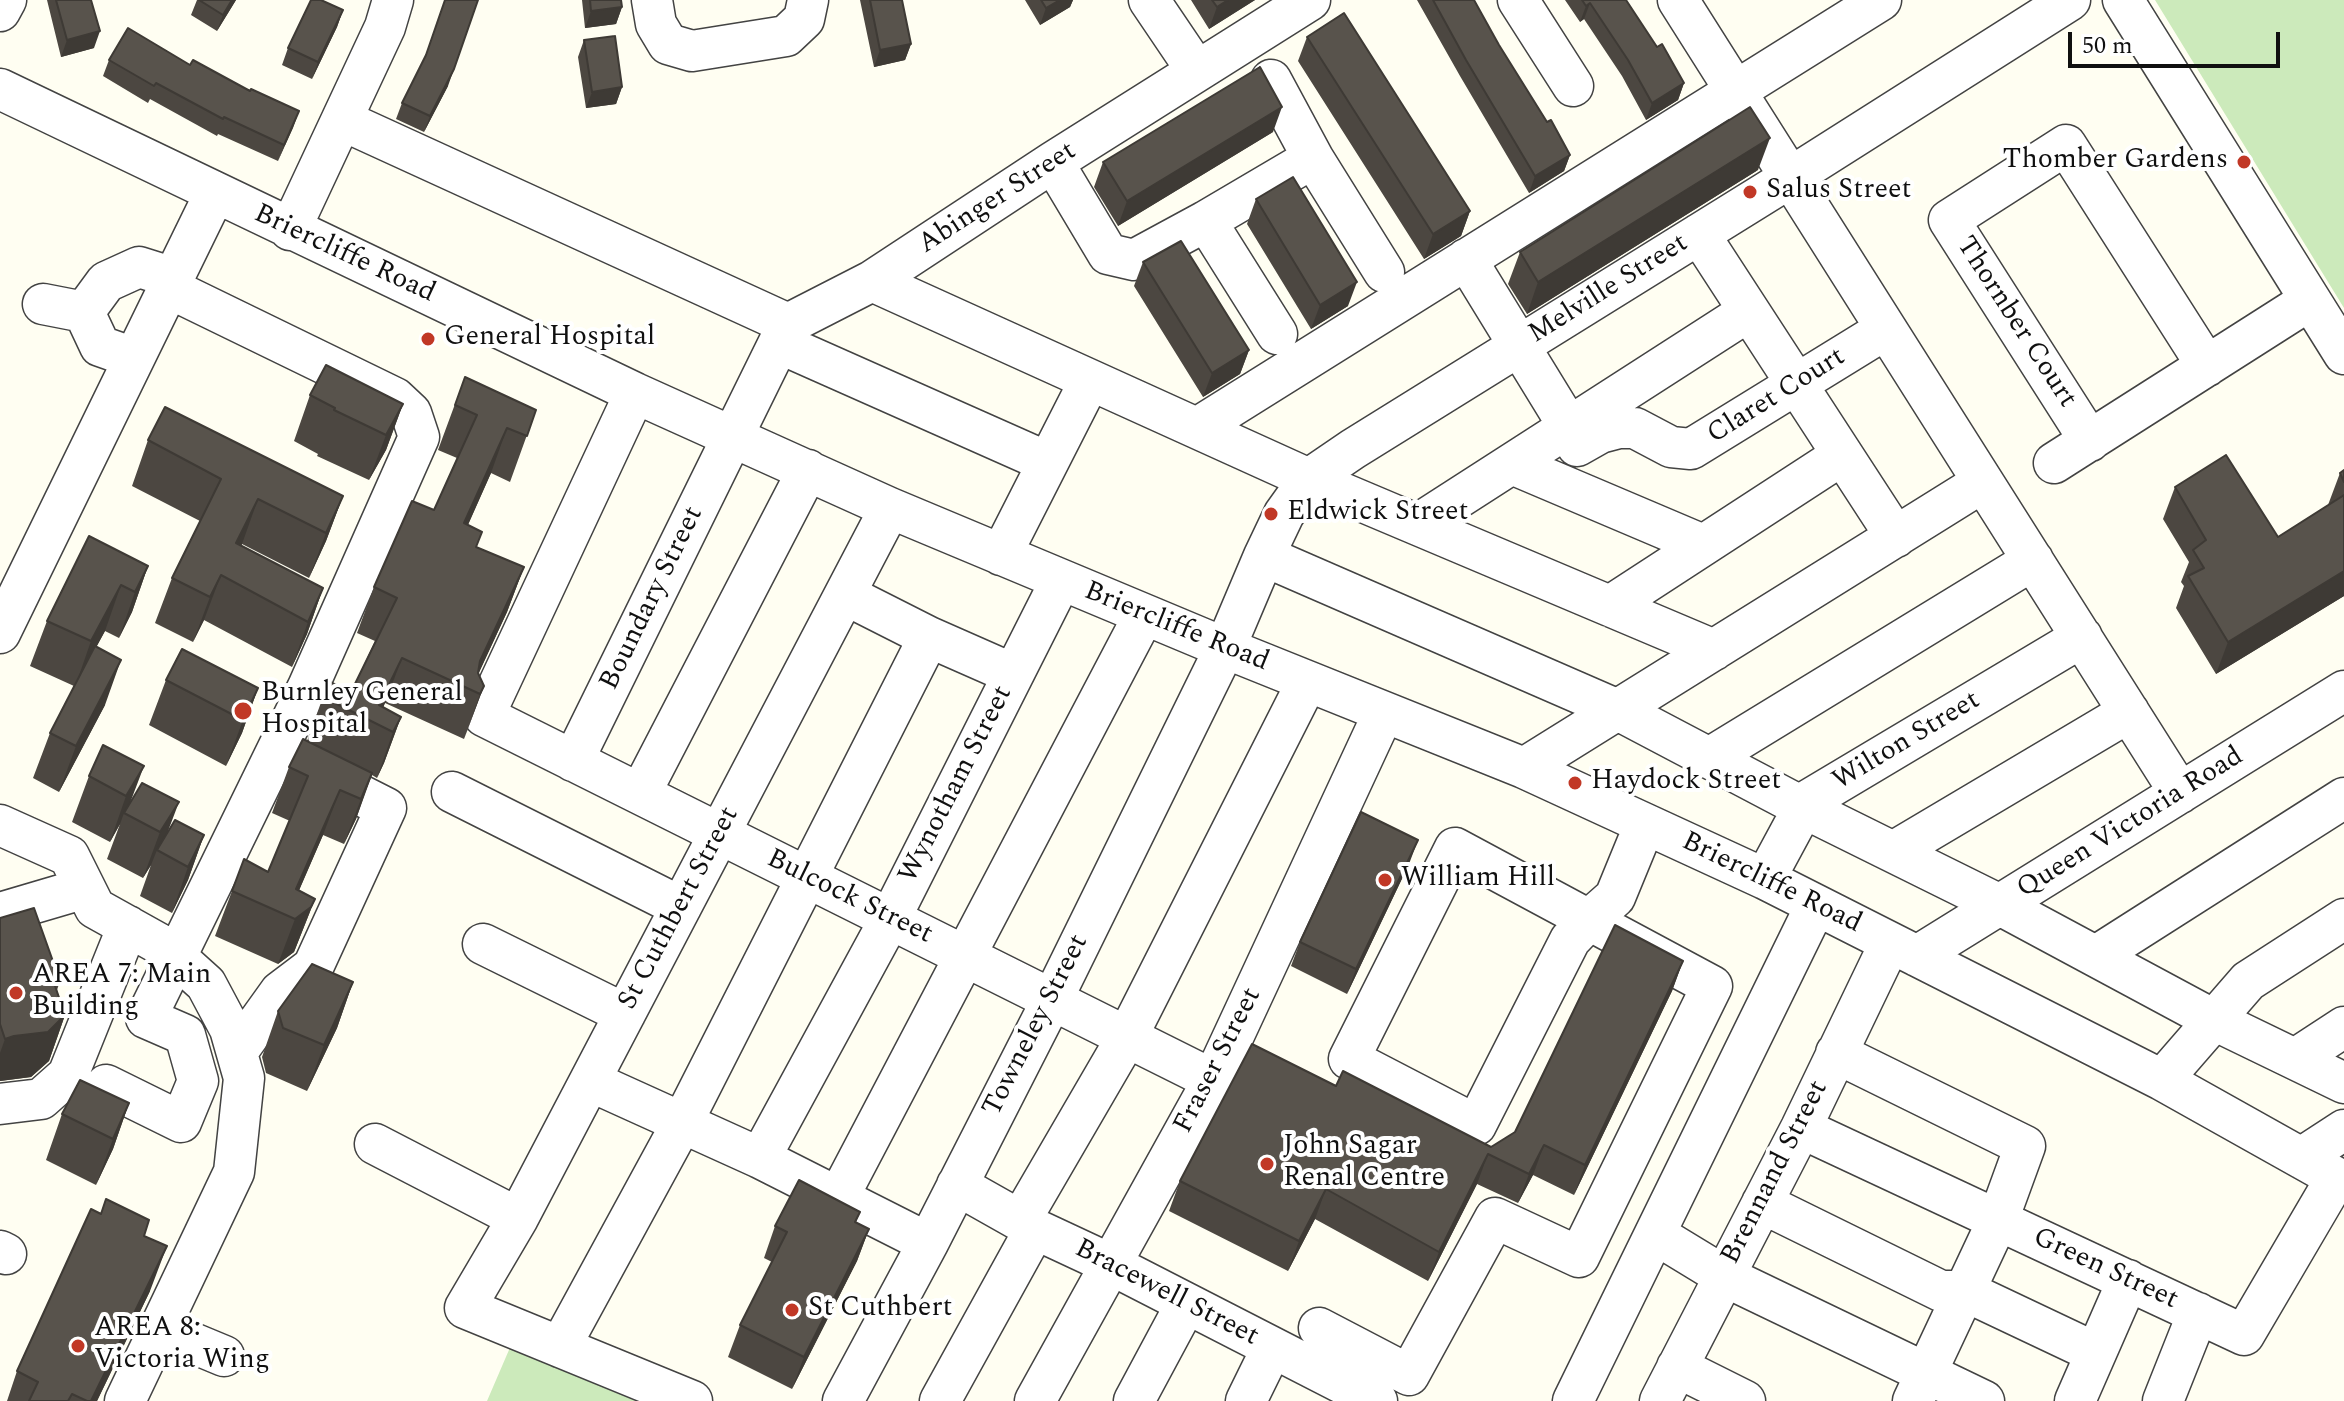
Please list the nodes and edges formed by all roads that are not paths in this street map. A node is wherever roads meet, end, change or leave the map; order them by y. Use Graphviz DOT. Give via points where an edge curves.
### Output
graph roads {
  1 [pos="6,0"];
  2 [pos="393,0"];
  3 [pos="652,0"];
  4 [pos="808,0"];
  5 [pos="1149,0"];
  6 [pos="1310,0"];
  7 [pos="1518,0"];
  8 [pos="1881,0"];
  9 [pos="2070,0"];
  10 [pos="2123,0"];
  11 [pos="1690,4"];
  12 [pos="0,11"];
  13 [pos="1197,71"];
  14 [pos="1271,80"];
  15 [pos="1573,86"];
  16 [pos="0,89"];
  17 [pos="1735,90"];
  18 [pos="342,120"];
  19 [pos="1313,158"];
  20 [pos="1053,162"];
  21 [pos="1791,177"];
  22 [pos="215,193"];
  23 [pos="1206,221"];
  24 [pos="290,230"];
  25 [pos="1699,234"];
  26 [pos="1466,259"];
  27 [pos="1384,272"];
  28 [pos="872,281"];
  29 [pos="171,283"];
  30 [pos="2310,300"];
  31 [pos="43,304"];
  32 [pos="1749,311"];
  33 [pos="84,312"];
  34 [pos="1886,329"];
  35 [pos="784,334"];
  36 [pos="1277,334"];
  37 [pos="1519,346"];
  38 [pos="2344,354"];
  39 [pos="134,358"];
  40 [pos="2207,366"];
  41 [pos="1090,380"];
  42 [pos="1797,385"];
  43 [pos="635,393"];
  44 [pos="1197,428"];
  45 [pos="1573,436"];
  46 [pos="733,437"];
  47 [pos="2090,441"];
  48 [pos="1842,455"];
  49 [pos="1047,462"];
  50 [pos="2054,463"];
  51 [pos="1512,464"];
  52 [pos="808,470"];
  53 [pos="1309,479"];
  54 [pos="1983,482"];
  55 [pos="890,508"];
  56 [pos="1418,524"];
  57 [pos="1896,537"];
  58 [pos="1703,545"];
  59 [pos="1001,555"];
  60 [pos="1264,556"];
  61 [pos="2033,560"];
  62 [pos="1061,580"];
  63 [pos="846,595"];
  64 [pos="1610,606"];
  65 [pos="1144,615"];
  66 [pos="0,633"];
  67 [pos="929,637"];
  68 [pos="2082,637"];
  69 [pos="1225,648"];
  70 [pos="1714,650"];
  71 [pos="1013,674"];
  72 [pos="1307,682"];
  73 [pos="2344,691"];
  74 [pos="1618,710"];
  75 [pos="1384,712"];
  76 [pos="2129,712"];
  77 [pos="275,753"];
  78 [pos="1709,758"];
  79 [pos="573,761"];
  80 [pos="1524,768"];
  81 [pos="452,792"];
  82 [pos="2180,793"];
  83 [pos="640,794"];
  84 [pos="2344,798"];
  85 [pos="1804,808"];
  86 [pos="1645,824"];
  87 [pos="0,825"];
  88 [pos="720,834"];
  89 [pos="1893,852"];
  90 [pos="808,878"];
  91 [pos="1765,879"];
  92 [pos="85,888"];
  93 [pos="1816,905"];
  94 [pos="2000,905"];
  95 [pos="681,907"];
  96 [pos="0,913"];
  97 [pos="890,919"];
  98 [pos="2344,919"];
  99 [pos="1589,920"];
  100 [pos="128,926"];
  101 [pos="483,944"];
  102 [pos="1904,949"];
  103 [pos="175,956"];
  104 [pos="965,956"];
  105 [pos="2096,956"];
  106 [pos="1052,1000"];
  107 [pos="625,1014"];
  108 [pos="2214,1020"];
  109 [pos="2344,1027"];
  110 [pos="1127,1037"];
  111 [pos="237,1052"];
  112 [pos="1836,1053"];
  113 [pos="2295,1059"];
  114 [pos="1213,1080"];
  115 [pos="2162,1080"];
  116 [pos="590,1081"];
  117 [pos="2344,1083"];
  118 [pos="106,1085"];
  119 [pos="0,1104"];
  120 [pos="682,1123"];
  121 [pos="1801,1128"];
  122 [pos="2344,1130"];
  123 [pos="375,1144"];
  124 [pos="760,1158"];
  125 [pos="2301,1158"];
  126 [pos="2340,1180"];
  127 [pos="957,1185"];
  128 [pos="838,1198"];
  129 [pos="1762,1203"];
  130 [pos="518,1218"];
  131 [pos="1998,1220"];
  132 [pos="1028,1225"];
  133 [pos="1655,1234"];
  134 [pos="928,1243"];
  135 [pos="1110,1264"];
  136 [pos="1724,1276"];
  137 [pos="2128,1280"];
  138 [pos="1965,1291"];
  139 [pos="1186,1304"];
  140 [pos="2198,1313"];
  141 [pos="1319,1328"];
  142 [pos="159,1329"];
  143 [pos="560,1347"];
  144 [pos="1272,1348"];
  145 [pos="2096,1353"];
  146 [pos="224,1356"];
  147 [pos="1668,1384"];
  148 [pos="1920,1387"];
  149 [pos="1361,1397"];
  150 [pos="125,1401"];
  151 [pos="692,1401"];
  152 [pos="843,1401"];
  153 [pos="940,1401"];
  154 [pos="1035,1401"];
  155 [pos="1134,1401"];
  156 [pos="1246,1401"];
  157 [pos="1573,1401"];
  158 [pos="1745,1401"];
  159 [pos="1984,1401"];
  160 [pos="2075,1401"];
  161 [pos="2163,1401"];
  1 -- 12 [label="street"];
  2 -- 18 [label="street"];
  3 -- 4 [label="street" via="656,24 668,44 692,51 786,36 804,19"];
  5 -- 13 [label="street"];
  6 -- 13 [label="street, Abinger Street"];
  7 -- 15 [label="street"];
  8 -- 17 [label="street"];
  9 -- 21 [label="street, Melville Street"];
  10 -- 30 [label="street"];
  11 -- 17 [label="street"];
  13 -- 20 [label="street, Abinger Street"];
  14 -- 19 [label="street"];
  16 -- 22 [label="street, Briercliffe Road"];
  17 -- 21 [label="street"];
  17 -- 26 [label="street"];
  18 -- 24 [label="street"];
  18 -- 35 [label="street"];
  19 -- 23 [label="street"];
  19 -- 27 [label="street"];
  20 -- 23 [label="street" via="1108,254 1134,260"];
  20 -- 28 [label="street, Abinger Street"];
  21 -- 25 [label="street, Melville Street"];
  21 -- 34 [label="street"];
  22 -- 24 [label="street, Briercliffe Road"];
  22 -- 29 [label="street"];
  23 -- 36 [label="street"];
  24 -- 43 [label="street, Briercliffe Road"];
  25 -- 32 [label="street"];
  25 -- 37 [label="street, Melville Street"];
  26 -- 37 [label="street"];
  26 -- 44 [label="street"];
  28 -- 35 [label="street, Abinger Street"];
  28 -- 41 [label="street"];
  29 -- 33 [label="street" via="139,267 106,282"];
  29 -- 39 [label="street"];
  29 -- 77 [label="street" via="395,398 411,413 419,437"];
  30 -- 38 [label="street"];
  30 -- 40 [label="street, Thornber Court"];
  31 -- 33 [label="street"];
  32 -- 42 [label="street"];
  32 -- 45 [label="street"];
  33 -- 39 [label="street" via="100,346"];
  34 -- 42 [label="street, Claret Court"];
  34 -- 54 [label="street"];
  35 -- 46 [label="street"];
  35 -- 49 [label="street"];
  37 -- 45 [label="street"];
  37 -- 53 [label="street, Melville Street"];
  39 -- 66 [label="street"];
  40 -- 47 [label="street, Thornber Court"];
  40 -- 47 [label="street, Thornber Court" via="2066,145 1949,220"];
  41 -- 44 [label="street"];
  41 -- 49 [label="street"];
  42 -- 45 [label="street, Claret Court" via="1691,449 1671,447 1635,428"];
  42 -- 48 [label="street"];
  43 -- 46 [label="street, Briercliffe Road"];
  43 -- 79 [label="street, Bulcock Street" via="484,716"];
  44 -- 53 [label="street"];
  45 -- 51 [label="street"];
  46 -- 52 [label="street, Briercliffe Road"];
  46 -- 79 [label="street, Boundary Street"];
  47 -- 50 [label="street, Thornber Court"];
  48 -- 57 [label="street"];
  48 -- 58 [label="street"];
  49 -- 59 [label="street"];
  51 -- 56 [label="street"];
  51 -- 58 [label="street"];
  52 -- 55 [label="street, Briercliffe Road"];
  52 -- 83 [label="street"];
  53 -- 56 [label="street"];
  53 -- 60 [label="street, Melville Street"];
  54 -- 57 [label="street"];
  54 -- 61 [label="street"];
  55 -- 59 [label="street, Briercliffe Road"];
  55 -- 63 [label="street, St Cuthbert Street"];
  56 -- 64 [label="street"];
  57 -- 70 [label="street"];
  58 -- 64 [label="street"];
  59 -- 62 [label="street, Briercliffe Road"];
  60 -- 69 [label="street, Melville Street"];
  60 -- 74 [label="street"];
  61 -- 68 [label="street"];
  61 -- 78 [label="street"];
  62 -- 65 [label="street, Briercliffe Road"];
  62 -- 71 [label="street, Wynotham Street"];
  63 -- 67 [label="street"];
  63 -- 88 [label="street, St Cuthbert Street"];
  64 -- 70 [label="street"];
  65 -- 69 [label="street, Briercliffe Road"];
  65 -- 104 [label="street"];
  67 -- 71 [label="street"];
  67 -- 90 [label="street"];
  68 -- 76 [label="street"];
  68 -- 85 [label="street, Wilton Street" via="1807,801"];
  69 -- 72 [label="street, Briercliffe Road"];
  69 -- 106 [label="street, Towneley Street"];
  70 -- 74 [label="street"];
  71 -- 97 [label="street, Wynotham Street"];
  72 -- 75 [label="street, Briercliffe Road"];
  72 -- 110 [label="street"];
  73 -- 82 [label="street, Queen Victoria Road"];
  74 -- 78 [label="street"];
  74 -- 80 [label="street"];
  75 -- 80 [label="street, Briercliffe Road"];
  75 -- 114 [label="street, Fraser Street"];
  76 -- 82 [label="street"];
  76 -- 89 [label="street"];
  77 -- 103 [label="street"];
  77 -- 111 [label="street" via="386,808 313,967 280,992"];
  78 -- 85 [label="street"];
  79 -- 83 [label="street, Bulcock Street"];
  80 -- 86 [label="street, Briercliffe Road"];
  81 -- 95 [label="street"];
  82 -- 94 [label="street, Queen Victoria Road"];
  83 -- 88 [label="street, Bulcock Street"];
  84 -- 105 [label="street"];
  85 -- 89 [label="street"];
  85 -- 91 [label="street, Wilton Street"];
  86 -- 91 [label="street, Briercliffe Road"];
  86 -- 99 [label="street" via="1615,897"];
  87 -- 92 [label="street" via="69,856"];
  88 -- 90 [label="street, Bulcock Street"];
  88 -- 95 [label="street, St Cuthbert Street"];
  89 -- 94 [label="street"];
  90 -- 97 [label="street, Bulcock Street"];
  90 -- 120 [label="street"];
  91 -- 93 [label="street, Briercliffe Road"];
  92 -- 96 [label="street"];
  92 -- 100 [label="street" via="95,908"];
  93 -- 102 [label="street, Briercliffe Road"];
  93 -- 133 [label="street"];
  94 -- 102 [label="street, Queen Victoria Road"];
  94 -- 105 [label="street"];
  95 -- 107 [label="street, St Cuthbert Street"];
  97 -- 104 [label="street, Bulcock Street"];
  97 -- 124 [label="street, Wynotham Street"];
  98 -- 108 [label="street" via="2248,981"];
  99 -- 99 [label="street" via="1570,940 1476,1125 1349,1059 1455,848"];
  99 -- 141 [label="street" via="1712,986 1579,1257 1495,1218 1409,1375"];
  100 -- 103 [label="street"];
  100 -- 119 [label="street" via="68,1075 41,1099"];
  101 -- 107 [label="street"];
  102 -- 112 [label="street, Brennand Street"];
  102 -- 115 [label="street, Briercliffe Road"];
  103 -- 111 [label="street" via="206,984"];
  103 -- 118 [label="street" via="146,1018 185,1035 198,1081 181,1122"];
  104 -- 106 [label="street, Bulcock Street"];
  104 -- 128 [label="street"];
  105 -- 108 [label="street"];
  106 -- 110 [label="street, Bulcock Street"];
  106 -- 127 [label="street, Towneley Street"];
  107 -- 116 [label="street, St Cuthbert Street"];
  108 -- 113 [label="street"];
  108 -- 115 [label="street"];
  109 -- 113 [label="street"];
  110 -- 114 [label="street, Bulcock Street"];
  110 -- 132 [label="street"];
  111 -- 142 [label="street" via="244,1078 234,1172"];
  112 -- 121 [label="street, Brennand Street"];
  112 -- 131 [label="street" via="2025,1146"];
  113 -- 117 [label="street"];
  114 -- 135 [label="street, Fraser Street"];
  115 -- 125 [label="street, Briercliffe Road"];
  116 -- 120 [label="street"];
  116 -- 130 [label="street, St Cuthbert Street"];
  120 -- 124 [label="street"];
  120 -- 143 [label="street"];
  121 -- 129 [label="street, Brennand Street"];
  121 -- 131 [label="street, Green Street"];
  122 -- 125 [label="street"];
  123 -- 130 [label="street"];
  124 -- 128 [label="street"];
  125 -- 126 [label="street, Briercliffe Road"];
  126 -- 140 [label="street, Green Street" via="2244,1335"];
  127 -- 132 [label="street, Bracewell Street"];
  127 -- 134 [label="street, Towneley Street"];
  128 -- 134 [label="street"];
  129 -- 136 [label="street, Brennand Street"];
  129 -- 138 [label="street" via="1941,1291"];
  130 -- 143 [label="street, St Cuthbert Street" via="465,1308"];
  131 -- 137 [label="street, Green Street"];
  131 -- 138 [label="street"];
  132 -- 135 [label="street, Bracewell Street"];
  132 -- 153 [label="street"];
  133 -- 136 [label="street"];
  133 -- 157 [label="street"];
  134 -- 152 [label="street, Towneley Street"];
  135 -- 139 [label="street, Bracewell Street"];
  135 -- 154 [label="street, Fraser Street"];
  136 -- 147 [label="street, Brennand Street"];
  136 -- 148 [label="street"];
  137 -- 140 [label="street, Green Street"];
  137 -- 145 [label="street"];
  138 -- 145 [label="street"];
  138 -- 148 [label="street"];
  139 -- 144 [label="street, Bracewell Street"];
  139 -- 155 [label="street"];
  140 -- 161 [label="street"];
  142 -- 146 [label="street"];
  142 -- 150 [label="street"];
  143 -- 151 [label="street"];
  144 -- 149 [label="street, Bracewell Street"];
  144 -- 156 [label="street"];
  145 -- 160 [label="street"];
  147 -- 158 [label="street"];
  148 -- 159 [label="street"];
}
